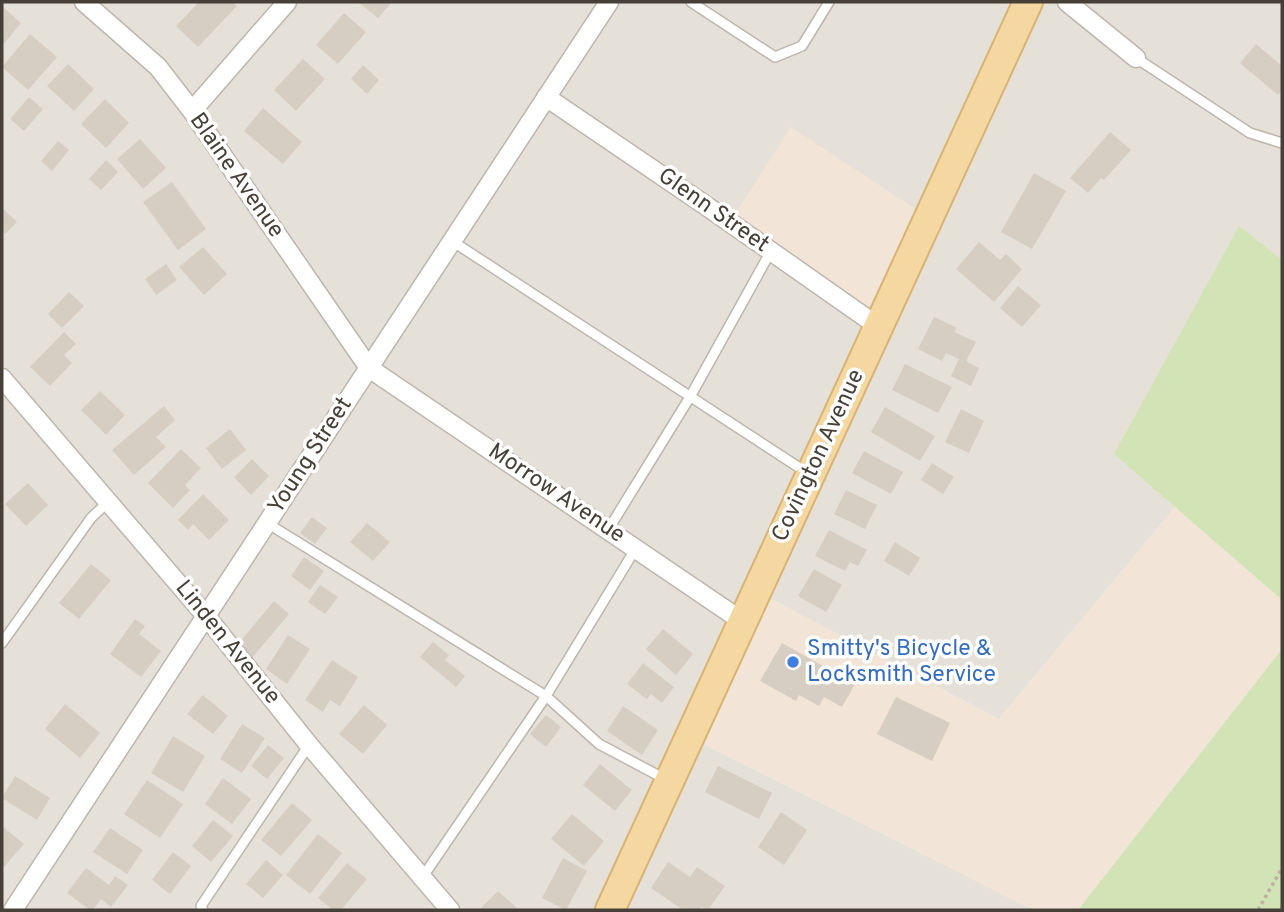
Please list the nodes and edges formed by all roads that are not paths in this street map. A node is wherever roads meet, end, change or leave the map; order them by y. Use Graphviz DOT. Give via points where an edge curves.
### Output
graph roads {
  1 [pos="83,2"];
  2 [pos="287,2"];
  3 [pos="609,2"];
  4 [pos="691,2"];
  5 [pos="829,2"];
  6 [pos="1028,2"];
  7 [pos="1067,2"];
  8 [pos="1136,58"];
  9 [pos="546,97"];
  10 [pos="192,111"];
  11 [pos="1282,143"];
  12 [pos="452,241"];
  13 [pos="771,250"];
  14 [pos="879,327"];
  15 [pos="369,368"];
  16 [pos="2,378"];
  17 [pos="690,397"];
  18 [pos="810,475"];
  19 [pos="108,502"];
  20 [pos="267,523"];
  21 [pos="608,530"];
  22 [pos="636,548"];
  23 [pos="206,616"];
  24 [pos="742,621"];
  25 [pos="2,643"];
  26 [pos="546,696"];
  27 [pos="309,745"];
  28 [pos="668,780"];
  29 [pos="422,878"];
  30 [pos="13,910"];
  31 [pos="203,910"];
  32 [pos="450,910"];
  33 [pos="610,910"];
  1 -- 10 [label="street, Blaine Avenue" via="158,67"];
  2 -- 10 [label="street"];
  3 -- 9 [label="street, Young Street"];
  4 -- 5 [label="lane" via="775,57 802,46"];
  6 -- 14 [label="main road, Covington Avenue"];
  7 -- 8 [label="street"];
  8 -- 11 [label="lane" via="1250,133"];
  9 -- 12 [label="street, Young Street"];
  9 -- 13 [label="street, Glenn Street"];
  10 -- 15 [label="street, Blaine Avenue"];
  12 -- 15 [label="street, Young Street"];
  12 -- 17 [label="lane"];
  13 -- 14 [label="street, Glenn Street"];
  13 -- 17 [label="lane"];
  14 -- 18 [label="main road, Covington Avenue"];
  15 -- 20 [label="street, Young Street"];
  15 -- 21 [label="street, Morrow Avenue"];
  16 -- 19 [label="street, Linden Avenue"];
  17 -- 18 [label="lane"];
  17 -- 21 [label="lane"];
  18 -- 24 [label="main road, Covington Avenue"];
  19 -- 23 [label="street, Linden Avenue"];
  19 -- 25 [label="lane" via="91,518"];
  20 -- 23 [label="street, Young Street"];
  20 -- 26 [label="lane"];
  21 -- 22 [label="street, Morrow Avenue"];
  22 -- 24 [label="street, Morrow Avenue"];
  22 -- 26 [label="lane"];
  23 -- 27 [label="street, Linden Avenue"];
  23 -- 30 [label="street, Young Street"];
  24 -- 28 [label="main road, Covington Avenue"];
  26 -- 28 [label="lane" via="599,744"];
  26 -- 29 [label="lane"];
  27 -- 29 [label="street, Linden Avenue"];
  27 -- 31 [label="lane" via="201,906"];
  28 -- 33 [label="main road, Covington Avenue"];
  29 -- 32 [label="street, Linden Avenue"];
}
